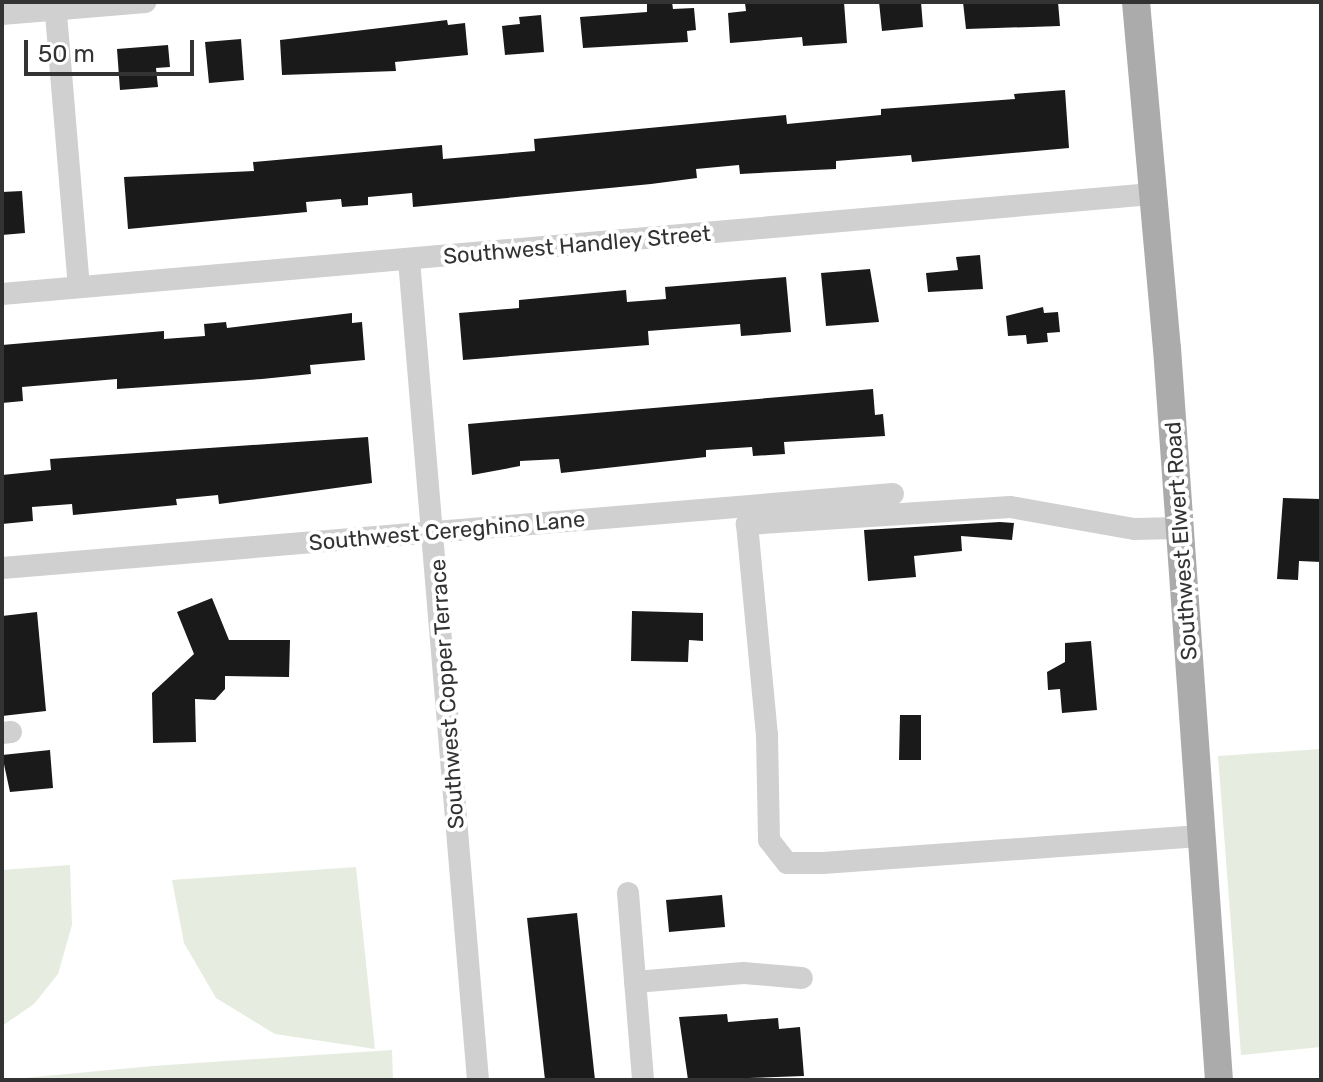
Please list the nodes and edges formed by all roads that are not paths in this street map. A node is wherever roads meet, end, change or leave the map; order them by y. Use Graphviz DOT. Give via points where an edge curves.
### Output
graph roads {
  1 [pos="146,2"];
  2 [pos="1136,2"];
  3 [pos="56,6"];
  4 [pos="2,14"];
  5 [pos="1152,194"];
  6 [pos="409,260"];
  7 [pos="79,285"];
  8 [pos="2,294"];
  9 [pos="893,494"];
  10 [pos="1179,528"];
  11 [pos="435,532"];
  12 [pos="2,568"];
  13 [pos="1203,836"];
  14 [pos="628,893"];
  15 [pos="802,978"];
  16 [pos="635,982"];
  17 [pos="478,1080"];
  18 [pos="643,1080"];
  19 [pos="1219,1080"];
  1 -- 3 [label="street"];
  2 -- 5 [label="main road, Southwest Elwert Road"];
  3 -- 4 [label="street"];
  3 -- 7 [label="street"];
  5 -- 6 [label="street, Southwest Handley Street"];
  5 -- 10 [label="main road, Southwest Elwert Road"];
  6 -- 7 [label="street, Southwest Handley Street"];
  6 -- 11 [label="street, Southwest Copper Terrace"];
  7 -- 8 [label="street, Southwest Handley Street"];
  9 -- 11 [label="street, Southwest Cereghino Lane"];
  10 -- 13 [label="main road, Southwest Elwert Road"];
  10 -- 13 [label="street" via="1134,529 1010,507 747,524 767,735 769,840 787,863 823,863"];
  11 -- 12 [label="street, Southwest Cereghino Lane"];
  11 -- 17 [label="street, Southwest Copper Terrace"];
  13 -- 19 [label="main road, Southwest Elwert Road"];
  14 -- 16 [label="street"];
  15 -- 16 [label="street" via="744,973"];
  16 -- 18 [label="street"];
}
